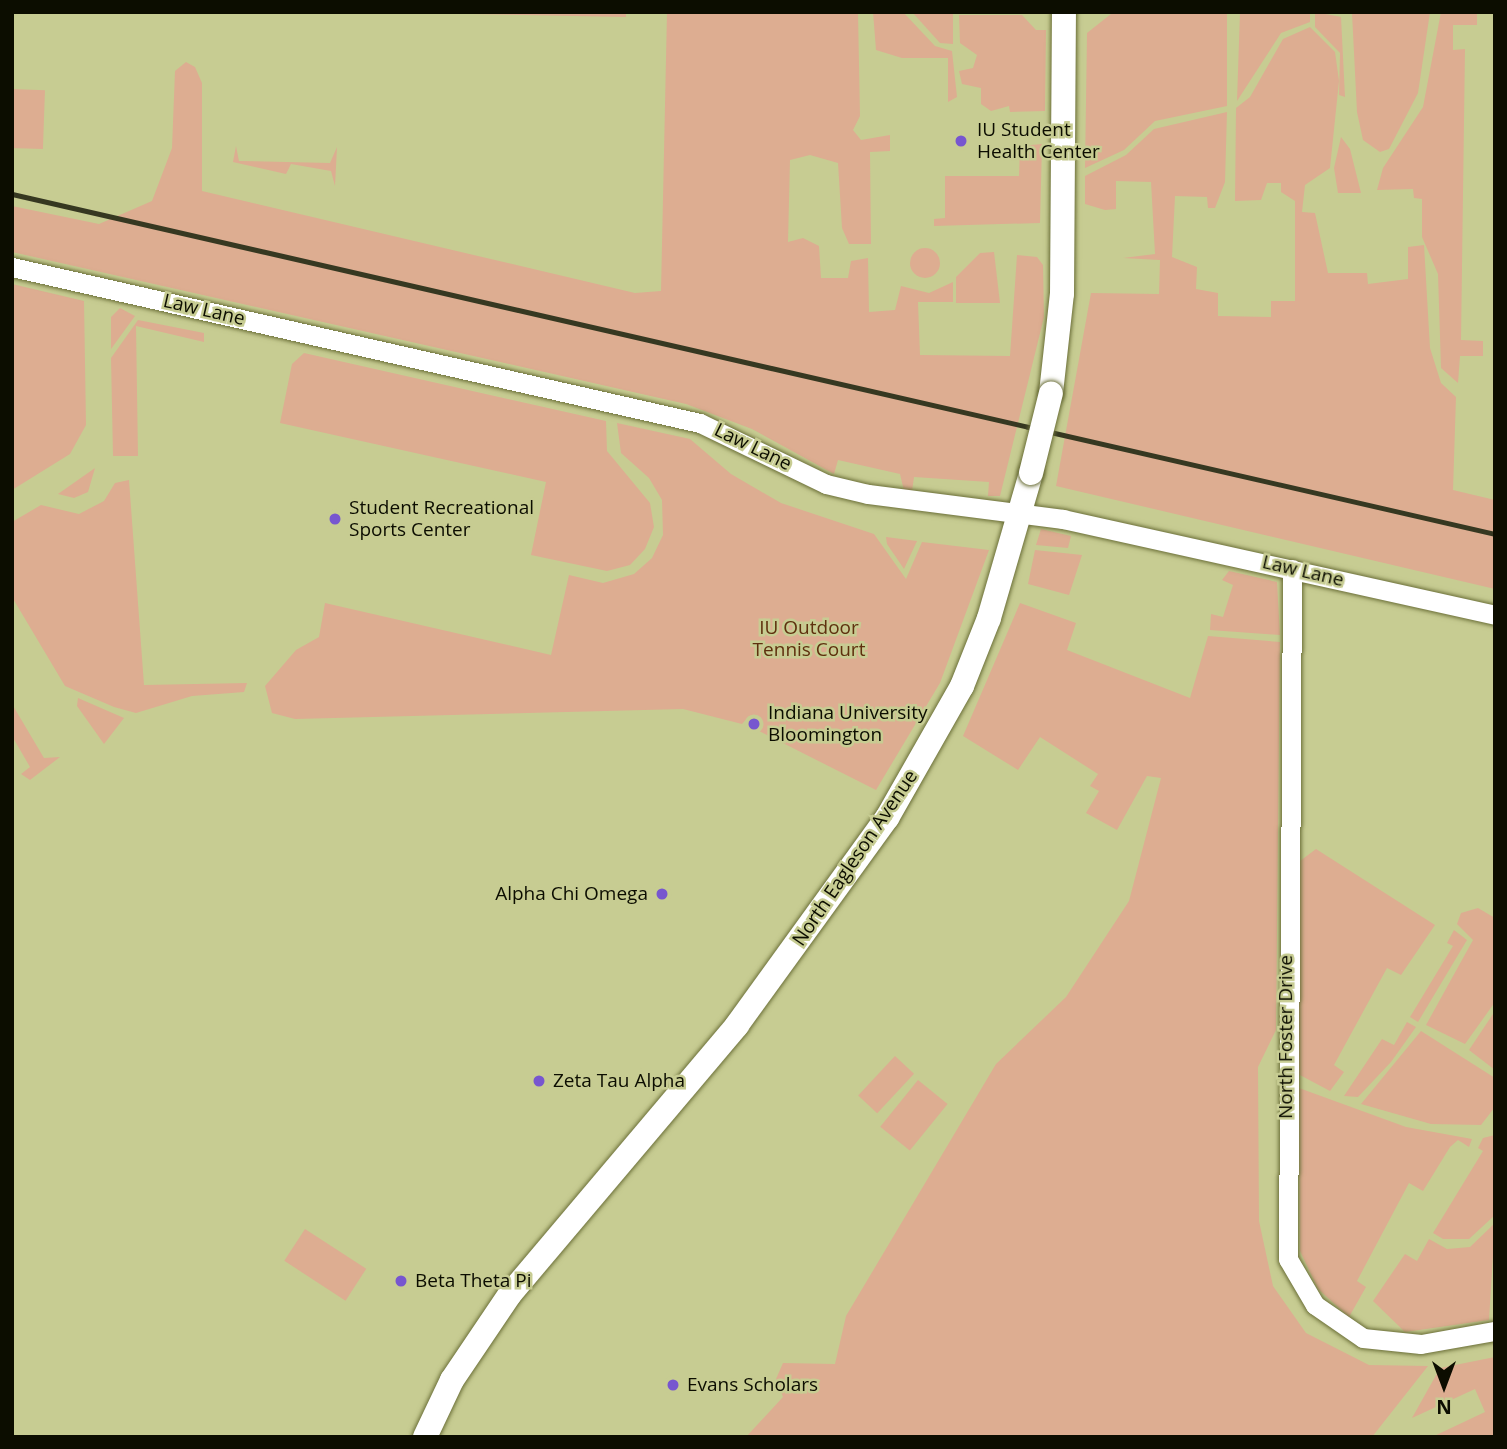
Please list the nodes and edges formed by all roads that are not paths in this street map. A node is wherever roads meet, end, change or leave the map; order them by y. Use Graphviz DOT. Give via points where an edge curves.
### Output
graph roads {
  1 [pos="1064,12"];
  2 [pos="12,267"];
  3 [pos="1021,512"];
  4 [pos="1292,569"];
  5 [pos="1495,615"];
  6 [pos="1495,1331"];
  7 [pos="425,1437"];
  1 -- 3 [label="street, North Eagleson Avenue, bridge" via="1062,294 1051,393"];
  2 -- 3 [label="street, Law Lane" via="701,423 826,484 868,494"];
  3 -- 4 [label="street, Law Lane"];
  3 -- 7 [label="street, North Eagleson Avenue" via="962,686 887,818 737,1025 510,1294 452,1381"];
  4 -- 5 [label="street, Law Lane"];
  4 -- 6 [label="street, North Foster Drive" via="1286,1230 1293,1271 1323,1313 1373,1341 1421,1344"];
}
